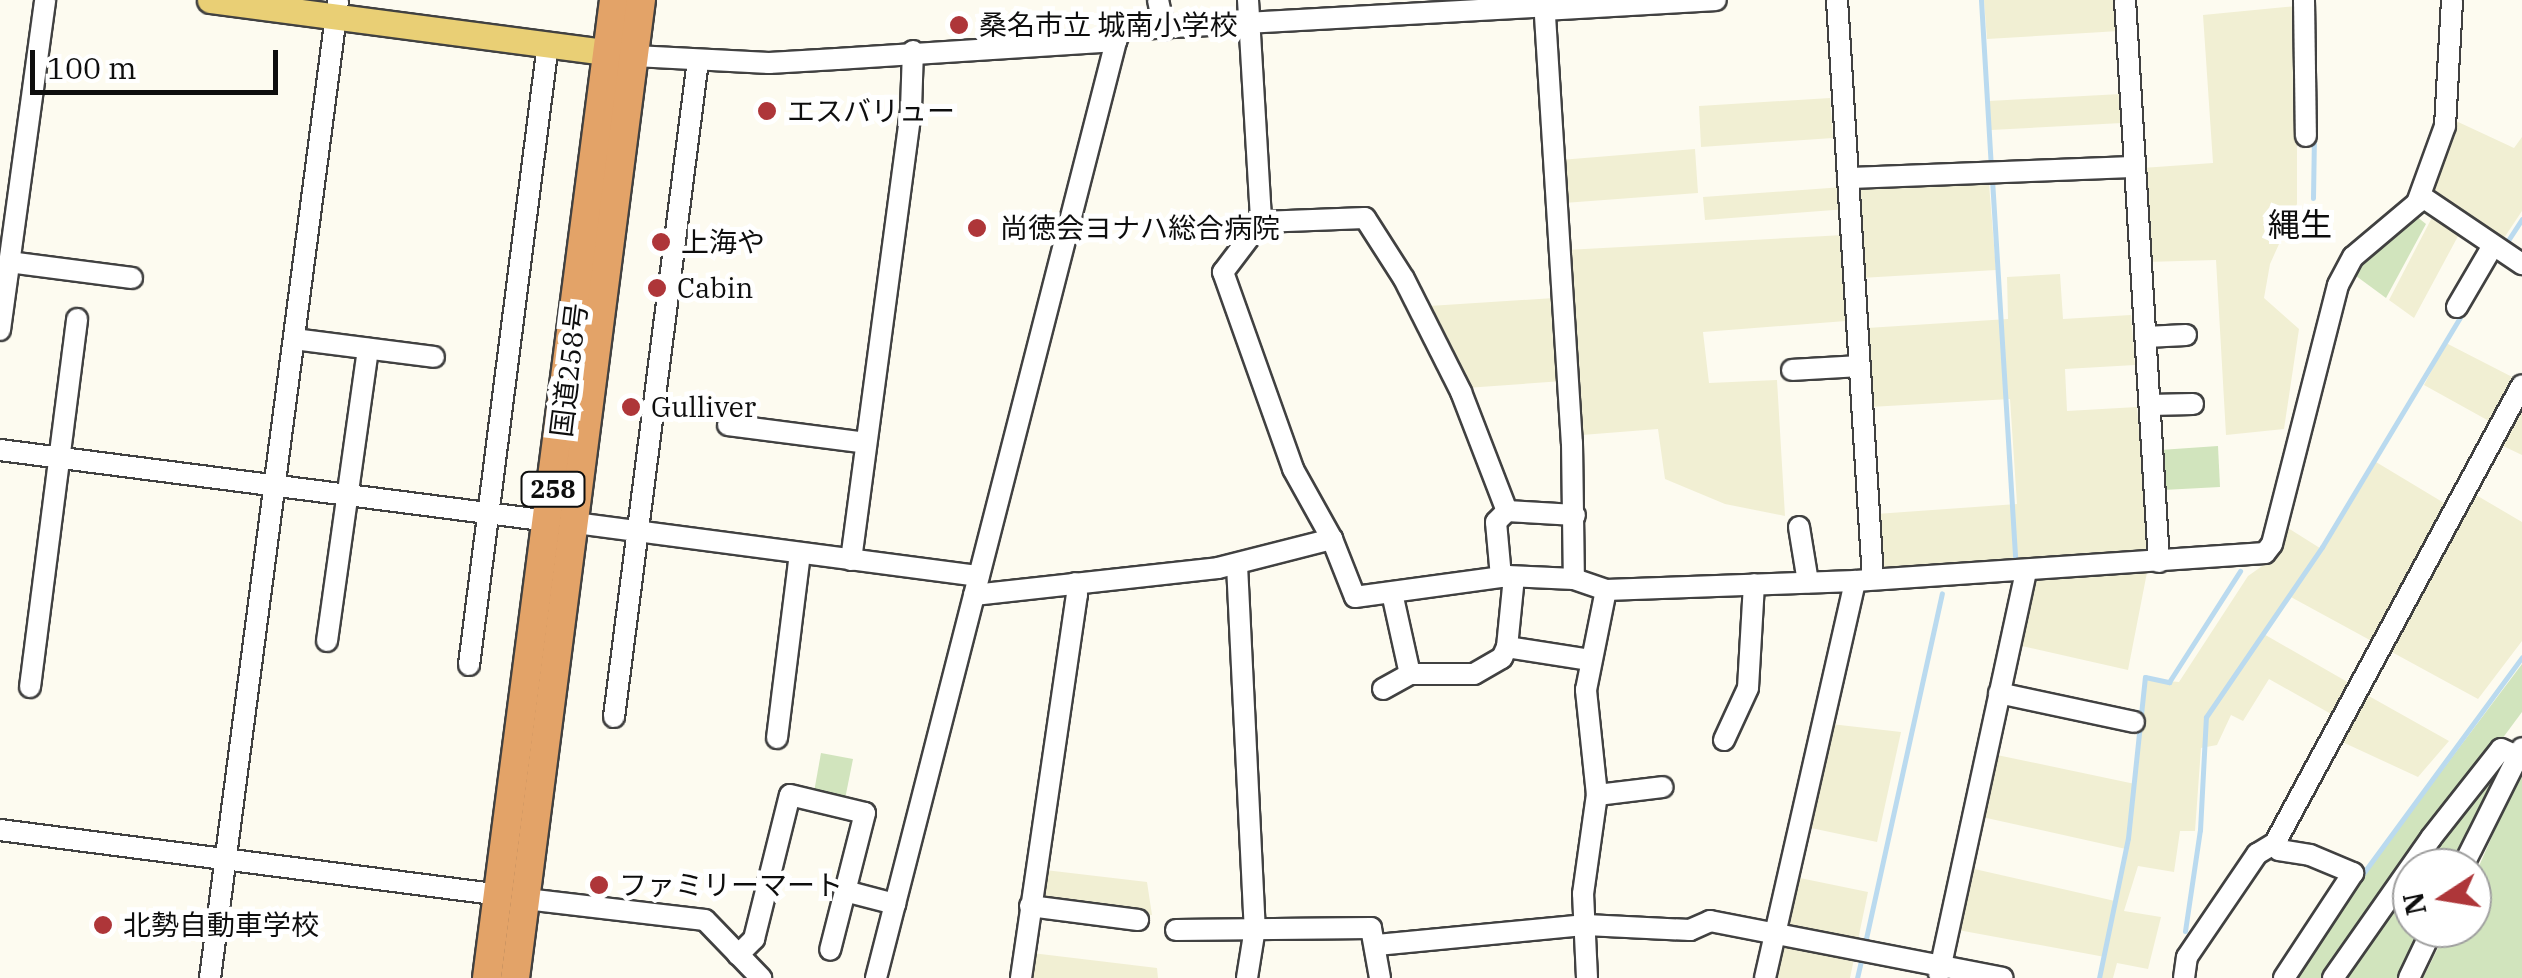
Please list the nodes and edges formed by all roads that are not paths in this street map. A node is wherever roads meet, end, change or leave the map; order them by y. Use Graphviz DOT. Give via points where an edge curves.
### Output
graph roads {
  1 [pos="44,0"];
  2 [pos="210,0"];
  3 [pos="614,0"];
  4 [pos="641,0"];
  5 [pos="1158,0"];
  6 [pos="1248,0"];
  7 [pos="1716,0"];
  8 [pos="1837,0"];
  9 [pos="2125,0"];
  10 [pos="2304,0"];
  11 [pos="2452,0"];
  12 [pos="1545,5"];
  13 [pos="337,8"];
  14 [pos="1249,25"];
  15 [pos="1164,28"];
  16 [pos="1116,41"];
  17 [pos="548,44"];
  18 [pos="606,52"];
  19 [pos="913,52"];
  20 [pos="635,56"];
  21 [pos="698,60"];
  22 [pos="2306,136"];
  23 [pos="2134,167"];
  24 [pos="1848,178"];
  25 [pos="2420,196"];
  26 [pos="1261,222"];
  27 [pos="2492,247"];
  28 [pos="9,262"];
  29 [pos="2522,264"];
  30 [pos="132,278"];
  31 [pos="2457,307"];
  32 [pos="77,319"];
  33 [pos="0,330"];
  34 [pos="2186,335"];
  35 [pos="2146,337"];
  36 [pos="294,339"];
  37 [pos="368,349"];
  38 [pos="434,357"];
  39 [pos="1859,366"];
  40 [pos="1792,370"];
  41 [pos="2522,385"];
  42 [pos="2193,404"];
  43 [pos="2150,405"];
  44 [pos="728,425"];
  45 [pos="866,443"];
  46 [pos="0,450"];
  47 [pos="60,458"];
  48 [pos="275,484"];
  49 [pos="350,495"];
  50 [pos="1507,511"];
  51 [pos="488,512"];
  52 [pos="1575,515"];
  53 [pos="562,522"];
  54 [pos="1798,526"];
  55 [pos="637,532"];
  56 [pos="1332,539"];
  57 [pos="800,553"];
  58 [pos="852,560"];
  59 [pos="2159,562"];
  60 [pos="1238,565"];
  61 [pos="2026,570"];
  62 [pos="1508,577"];
  63 [pos="1574,579"];
  64 [pos="1864,580"];
  65 [pos="1808,582"];
  66 [pos="1075,583"];
  67 [pos="1754,584"];
  68 [pos="977,585"];
  69 [pos="1606,590"];
  70 [pos="1392,593"];
  71 [pos="327,641"];
  72 [pos="1506,647"];
  73 [pos="1590,660"];
  74 [pos="469,665"];
  75 [pos="1410,674"];
  76 [pos="30,687"];
  77 [pos="1383,689"];
  78 [pos="2000,693"];
  79 [pos="614,717"];
  80 [pos="2134,722"];
  81 [pos="777,738"];
  82 [pos="1724,740"];
  83 [pos="2520,752"];
  84 [pos="1663,787"];
  85 [pos="1597,795"];
  86 [pos="0,830"];
  87 [pos="2275,842"];
  88 [pos="2472,848"];
  89 [pos="225,858"];
  90 [pos="845,891"];
  91 [pos="514,897"];
  92 [pos="895,904"];
  93 [pos="1030,906"];
  94 [pos="1138,920"];
  95 [pos="1586,925"];
  96 [pos="1255,928"];
  97 [pos="1176,930"];
  98 [pos="1773,932"];
  99 [pos="1377,945"];
  100 [pos="2423,948"];
  101 [pos="830,950"];
  102 [pos="738,955"];
  103 [pos="1939,971"];
  104 [pos="210,978"];
  105 [pos="487,978"];
  106 [pos="515,978"];
  107 [pos="761,978"];
  108 [pos="876,978"];
  109 [pos="1021,978"];
  110 [pos="1247,978"];
  111 [pos="1380,978"];
  112 [pos="1587,978"];
  113 [pos="1765,978"];
  114 [pos="2002,978"];
  115 [pos="2184,978"];
  116 [pos="2284,978"];
  117 [pos="2333,978"];
  118 [pos="2409,978"];
  1 -- 28 [label="street"];
  2 -- 13 [label="main road"];
  3 -- 18 [label="highway, 国道258号 / 258"];
  4 -- 20 [label="highway, 国道258号 / 258"];
  5 -- 15 [label="street"];
  6 -- 14 [label="street"];
  7 -- 12 [label="street"];
  8 -- 24 [label="street"];
  9 -- 23 [label="street"];
  10 -- 22 [label="street"];
  11 -- 25 [label="street" via="2449,100"];
  12 -- 14 [label="street"];
  12 -- 52 [label="street"];
  13 -- 17 [label="main road"];
  13 -- 36 [label="street"];
  14 -- 15 [label="street"];
  14 -- 26 [label="street"];
  15 -- 16 [label="street" via="1121,30"];
  16 -- 19 [label="street"];
  16 -- 68 [label="street"];
  17 -- 18 [label="main road"];
  17 -- 51 [label="street"];
  18 -- 20 [label="main road"];
  18 -- 53 [label="highway, 国道258号 / 258"];
  19 -- 21 [label="street" via="769,63"];
  19 -- 45 [label="street"];
  20 -- 21 [label="street"];
  20 -- 53 [label="highway, 国道258号 / 258"];
  21 -- 55 [label="street"];
  23 -- 24 [label="street"];
  23 -- 35 [label="street"];
  24 -- 39 [label="street"];
  25 -- 27 [label="street"];
  25 -- 59 [label="street" via="2354,258 2338,285 2272,544 2246,558"];
  26 -- 50 [label="street" via="1365,218 1460,392"];
  26 -- 56 [label="street" via="1223,272 1293,469"];
  27 -- 29 [label="street"];
  27 -- 31 [label="street"];
  28 -- 30 [label="street"];
  28 -- 33 [label="street"];
  32 -- 47 [label="street"];
  34 -- 35 [label="street"];
  35 -- 43 [label="street"];
  36 -- 37 [label="street"];
  36 -- 48 [label="street"];
  37 -- 38 [label="street"];
  37 -- 49 [label="street"];
  39 -- 40 [label="street"];
  39 -- 64 [label="street"];
  41 -- 87 [label="street"];
  42 -- 43 [label="street"];
  43 -- 59 [label="street"];
  44 -- 45 [label="street"];
  45 -- 58 [label="street"];
  46 -- 47 [label="street"];
  47 -- 48 [label="street"];
  47 -- 76 [label="street"];
  48 -- 49 [label="street"];
  48 -- 89 [label="street"];
  49 -- 51 [label="street"];
  49 -- 71 [label="street"];
  50 -- 52 [label="street"];
  50 -- 62 [label="street" via="1496,522"];
  51 -- 53 [label="street"];
  51 -- 74 [label="street"];
  52 -- 63 [label="street"];
  53 -- 55 [label="street"];
  53 -- 91 [label="highway, 国道258号 / 258"];
  54 -- 65 [label="street"];
  55 -- 57 [label="street"];
  55 -- 79 [label="street"];
  56 -- 60 [label="street"];
  56 -- 70 [label="street" via="1355,596"];
  57 -- 58 [label="street"];
  57 -- 81 [label="street"];
  58 -- 68 [label="street"];
  59 -- 61 [label="street"];
  60 -- 66 [label="street"];
  60 -- 96 [label="street"];
  61 -- 64 [label="street"];
  61 -- 78 [label="street"];
  62 -- 63 [label="street"];
  62 -- 70 [label="street"];
  62 -- 72 [label="street"];
  63 -- 69 [label="street"];
  64 -- 65 [label="street"];
  64 -- 98 [label="street"];
  65 -- 67 [label="street"];
  66 -- 68 [label="street"];
  66 -- 93 [label="street"];
  67 -- 69 [label="street"];
  67 -- 82 [label="street" via="1748,688"];
  68 -- 92 [label="street"];
  69 -- 73 [label="street"];
  70 -- 75 [label="street"];
  72 -- 73 [label="street"];
  72 -- 75 [label="street" via="1502,658 1474,674"];
  73 -- 85 [label="street" via="1586,714"];
  75 -- 77 [label="street"];
  78 -- 80 [label="street"];
  78 -- 103 [label="street"];
  83 -- 88 [label="street"];
  83 -- 117 [label="street" via="2501,748"];
  84 -- 85 [label="street"];
  85 -- 95 [label="street"];
  86 -- 89 [label="street"];
  87 -- 115 [label="street" via="2257,854 2187,958"];
  87 -- 116 [label="street" via="2279,850 2354,873"];
  89 -- 91 [label="street"];
  89 -- 104 [label="street"];
  90 -- 92 [label="street"];
  90 -- 101 [label="street"];
  90 -- 102 [label="street" via="865,813 790,795 754,938"];
  91 -- 102 [label="street" via="705,920"];
  91 -- 105 [label="highway, 国道258号 / 258"];
  91 -- 106 [label="highway, 国道258号 / 258"];
  92 -- 108 [label="street"];
  93 -- 94 [label="street"];
  93 -- 109 [label="street"];
  95 -- 98 [label="street" via="1690,930 1710,921"];
  95 -- 99 [label="street"];
  95 -- 112 [label="street"];
  96 -- 97 [label="street"];
  96 -- 99 [label="street" via="1371,928"];
  96 -- 110 [label="street"];
  98 -- 103 [label="street"];
  98 -- 113 [label="street"];
  99 -- 111 [label="street"];
  100 -- 118 [label="street"];
  102 -- 107 [label="street"];
  103 -- 114 [label="street"];
}
